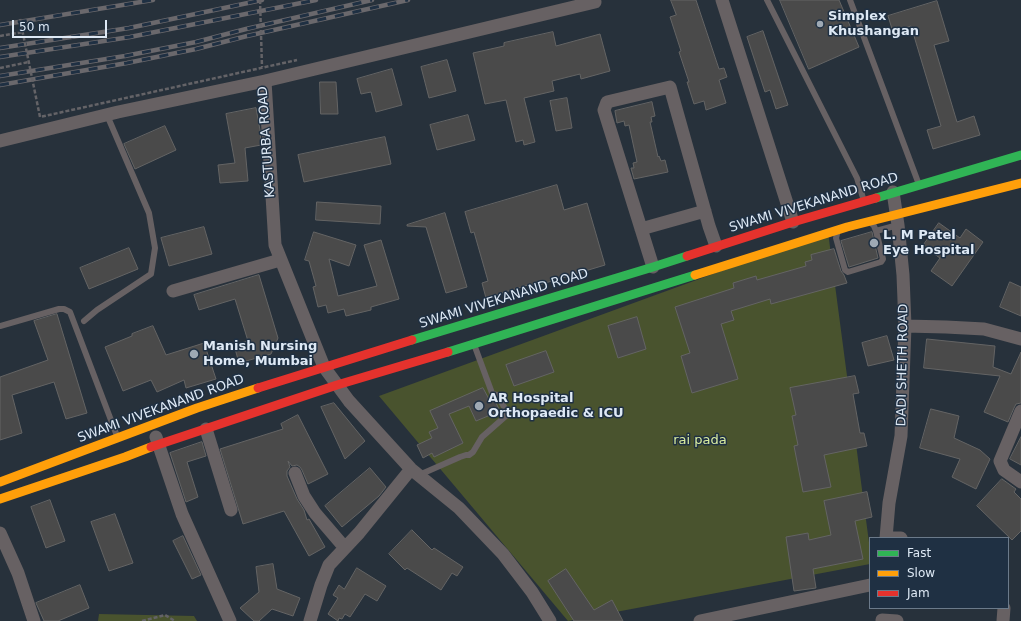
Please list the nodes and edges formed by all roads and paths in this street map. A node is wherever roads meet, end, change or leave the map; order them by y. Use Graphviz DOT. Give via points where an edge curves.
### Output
graph roads {
  1 [pos="260,0"];
  2 [pos="722,0"];
  3 [pos="767,0"];
  4 [pos="850,0"];
  5 [pos="595,2"];
  6 [pos="20,19"];
  7 [pos="23,32"];
  8 [pos="0,36"];
  9 [pos="297,60"];
  10 [pos="29,62"];
  11 [pos="0,68"];
  12 [pos="262,68"];
  13 [pos="265,81"];
  14 [pos="107,115"];
  15 [pos="0,141"];
  16 [pos="1021,155"];
  17 [pos="1021,182"];
  18 [pos="920,184"];
  19 [pos="893,192"];
  20 [pos="864,201"];
  21 [pos="705,211"];
  22 [pos="898,219"];
  23 [pos="793,222"];
  24 [pos="641,229"];
  25 [pos="841,230"];
  26 [pos="876,231"];
  27 [pos="716,246"];
  28 [pos="280,260"];
  29 [pos="653,267"];
  30 [pos="173,291"];
  31 [pos="84,321"];
  32 [pos="0,326"];
  33 [pos="905,326"];
  34 [pos="1021,339"];
  35 [pos="474,344"];
  36 [pos="324,367"];
  37 [pos="337,385"];
  38 [pos="1021,411"];
  39 [pos="152,425"];
  40 [pos="206,429"];
  41 [pos="159,444"];
  42 [pos="121,447"];
  43 [pos="415,472"];
  44 [pos="295,473"];
  45 [pos="0,482"];
  46 [pos="1021,482"];
  47 [pos="0,499"];
  48 [pos="231,510"];
  49 [pos="0,533"];
  50 [pos="886,537"];
  51 [pos="345,548"];
  52 [pos="869,585"];
  53 [pos="1004,609"];
  54 [pos="882,616"];
  55 [pos="34,621"];
  56 [pos="142,621"];
  57 [pos="175,621"];
  58 [pos="230,621"];
  59 [pos="310,621"];
  60 [pos="550,621"];
  61 [pos="700,621"];
  62 [pos="897,621"];
  63 [pos="1003,621"];
  1 -- 12 [label="path, bridge"];
  2 -- 23 [label="street"];
  3 -- 20 [label="lane" via="856,178"];
  4 -- 18 [label="lane"];
  5 -- 13 [label="street"];
  6 -- 7 [label="path, bridge"];
  7 -- 8 [label="path"];
  7 -- 10 [label="path, bridge"];
  9 -- 12 [label="path, bridge"];
  10 -- 11 [label="path"];
  10 -- 12 [label="path, bridge" via="40,117"];
  13 -- 14 [label="street, KASTURBA ROAD"];
  13 -- 28 [label="street, KASTURBA ROAD" via="275,245"];
  14 -- 15 [label="street, KASTURBA ROAD"];
  14 -- 31 [label="lane" via="149,213 155,248 151,274"];
  16 -- 18 [label="main road, SWAMI VIVEKANAND ROAD"];
  17 -- 22 [label="main road, SWAMI VIVEKANAND ROAD"];
  18 -- 19 [label="main road, SWAMI VIVEKANAND ROAD"];
  19 -- 20 [label="main road, SWAMI VIVEKANAND ROAD"];
  19 -- 22 [label="street, DADI SHETH ROAD"];
  20 -- 23 [label="main road, SWAMI VIVEKANAND ROAD"];
  21 -- 24 [label="street"];
  21 -- 24 [label="street" via="670,87 607,102 604,110"];
  21 -- 27 [label="street"];
  22 -- 25 [label="main road, SWAMI VIVEKANAND ROAD"];
  22 -- 26 [label="lane"];
  22 -- 33 [label="street, DADI SHETH ROAD"];
  23 -- 27 [label="main road, SWAMI VIVEKANAND ROAD"];
  24 -- 29 [label="street"];
  25 -- 26 [label="lane" via="871,224"];
  25 -- 26 [label="lane" via="836,234 836,238 845,270 848,272 881,262 883,259"];
  25 -- 35 [label="main road, SWAMI VIVEKANAND ROAD"];
  27 -- 29 [label="main road, SWAMI VIVEKANAND ROAD"];
  28 -- 30 [label="street"];
  28 -- 36 [label="street, KASTURBA ROAD"];
  29 -- 36 [label="main road, SWAMI VIVEKANAND ROAD"];
  32 -- 42 [label="lane" via="59,309 64,308 70,312"];
  33 -- 34 [label="street" via="984,329"];
  33 -- 50 [label="street, DADI SHETH ROAD" via="901,436 889,503"];
  35 -- 37 [label="main road, SWAMI VIVEKANAND ROAD"];
  35 -- 43 [label="lane" via="492,393 497,395 507,415 482,437 469,455"];
  36 -- 37 [label="street, KASTURBA ROAD"];
  36 -- 39 [label="main road, SWAMI VIVEKANAND ROAD"];
  37 -- 40 [label="main road, SWAMI VIVEKANAND ROAD"];
  37 -- 43 [label="street, KASTURBA ROAD"];
  38 -- 46 [label="street" via="1000,461 1004,470"];
  39 -- 41 [label="street"];
  39 -- 42 [label="main road, SWAMI VIVEKANAND ROAD"];
  40 -- 41 [label="main road, SWAMI VIVEKANAND ROAD"];
  40 -- 48 [label="street"];
  41 -- 42 [label="main road, SWAMI VIVEKANAND ROAD"];
  41 -- 58 [label="street" via="182,514"];
  42 -- 45 [label="main road, SWAMI VIVEKANAND ROAD"];
  42 -- 47 [label="main road, SWAMI VIVEKANAND ROAD"];
  43 -- 51 [label="street"];
  43 -- 60 [label="street, KASTURBA ROAD" via="459,508 504,554"];
  44 -- 51 [label="street" via="315,514"];
  49 -- 55 [label="street" via="18,573"];
  51 -- 59 [label="street" via="329,565"];
  52 -- 61 [label="street"];
  53 -- 63 [label="street"];
  54 -- 62 [label="street"];
  56 -- 57 [label="path" via="165,615"];
}
